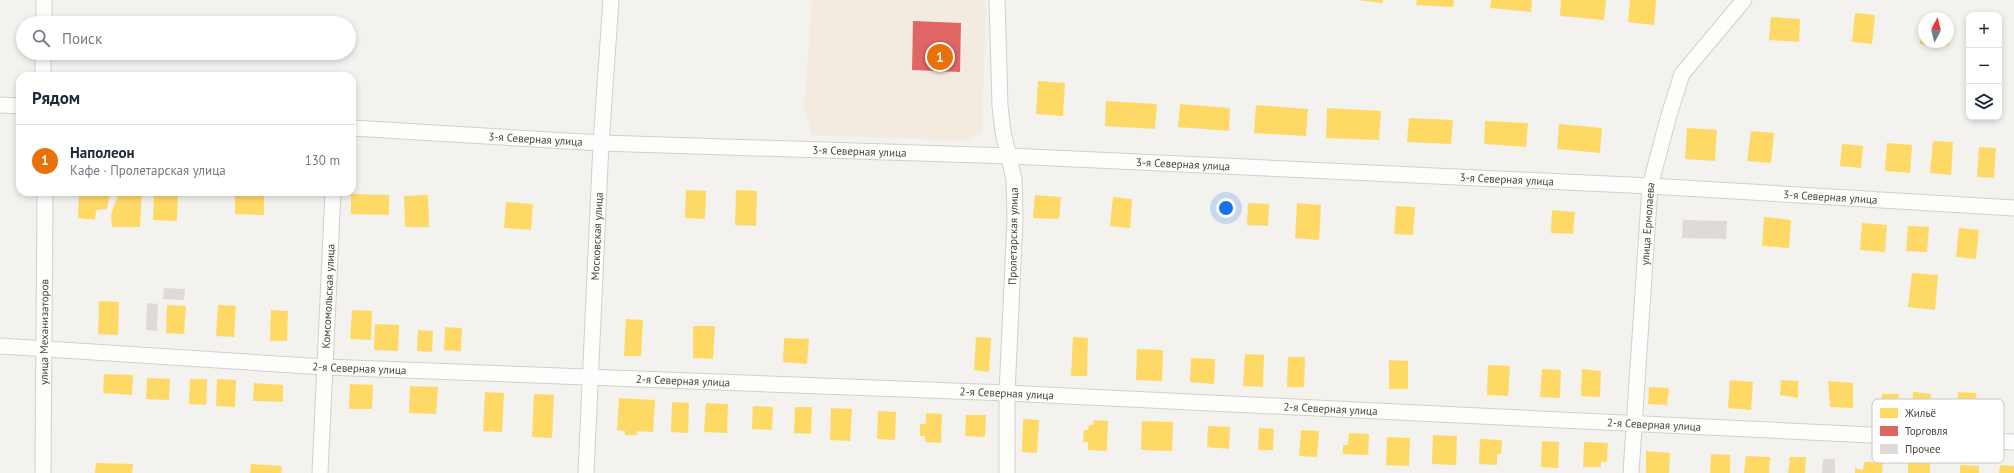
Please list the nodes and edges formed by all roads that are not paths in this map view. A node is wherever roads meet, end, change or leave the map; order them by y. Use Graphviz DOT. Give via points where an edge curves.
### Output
graph roads {
  1 [pos="44,0"];
  2 [pos="611,0"];
  3 [pos="997,0"];
  4 [pos="1744,0"];
  5 [pos="44,16"];
  6 [pos="44,60"];
  7 [pos="43,72"];
  8 [pos="0,105"];
  9 [pos="16,106"];
  10 [pos="356,128"];
  11 [pos="601,143"];
  12 [pos="1010,156"];
  13 [pos="1650,186"];
  14 [pos="45,196"];
  15 [pos="333,196"];
  16 [pos="2014,208"];
  17 [pos="0,346"];
  18 [pos="44,349"];
  19 [pos="324,367"];
  20 [pos="591,376"];
  21 [pos="1007,392"];
  22 [pos="1633,424"];
  23 [pos="1872,435"];
  24 [pos="2004,442"];
  25 [pos="2014,442"];
  26 [pos="43,473"];
  27 [pos="320,473"];
  28 [pos="586,473"];
  29 [pos="1007,473"];
  30 [pos="1630,473"];
  1 -- 5 [label="street"];
  2 -- 11 [label="street, Московская улица"];
  3 -- 12 [label="street, Пролетарская улица" via="1000,106 1003,132"];
  4 -- 13 [label="street, улица Ермолаева" via="1682,74"];
  6 -- 7 [label="street"];
  8 -- 9 [label="street"];
  10 -- 11 [label="street, 3-я Северная улица"];
  11 -- 12 [label="street, 3-я Северная улица"];
  11 -- 20 [label="street, Московская улица"];
  12 -- 13 [label="street, 3-я Северная улица"];
  12 -- 21 [label="street, Пролетарская улица" via="1014,179 1015,220"];
  13 -- 16 [label="street, 3-я Северная улица"];
  13 -- 22 [label="street, улица Ермолаева"];
  14 -- 18 [label="street, улица Механизаторов"];
  15 -- 19 [label="street, Комсомольская улица"];
  17 -- 18 [label="street, 2-я Северная улица"];
  18 -- 19 [label="street, 2-я Северная улица"];
  18 -- 26 [label="street, улица Механизаторов"];
  19 -- 20 [label="street, 2-я Северная улица"];
  19 -- 27 [label="street, Комсомольская улица"];
  20 -- 21 [label="street, 2-я Северная улица"];
  20 -- 28 [label="street, Московская улица"];
  21 -- 22 [label="street, 2-я Северная улица"];
  21 -- 29 [label="street, Пролетарская улица"];
  22 -- 23 [label="street, 2-я Северная улица"];
  22 -- 30 [label="street, улица Ермолаева"];
  24 -- 25 [label="street, 2-я Северная улица"];
}
